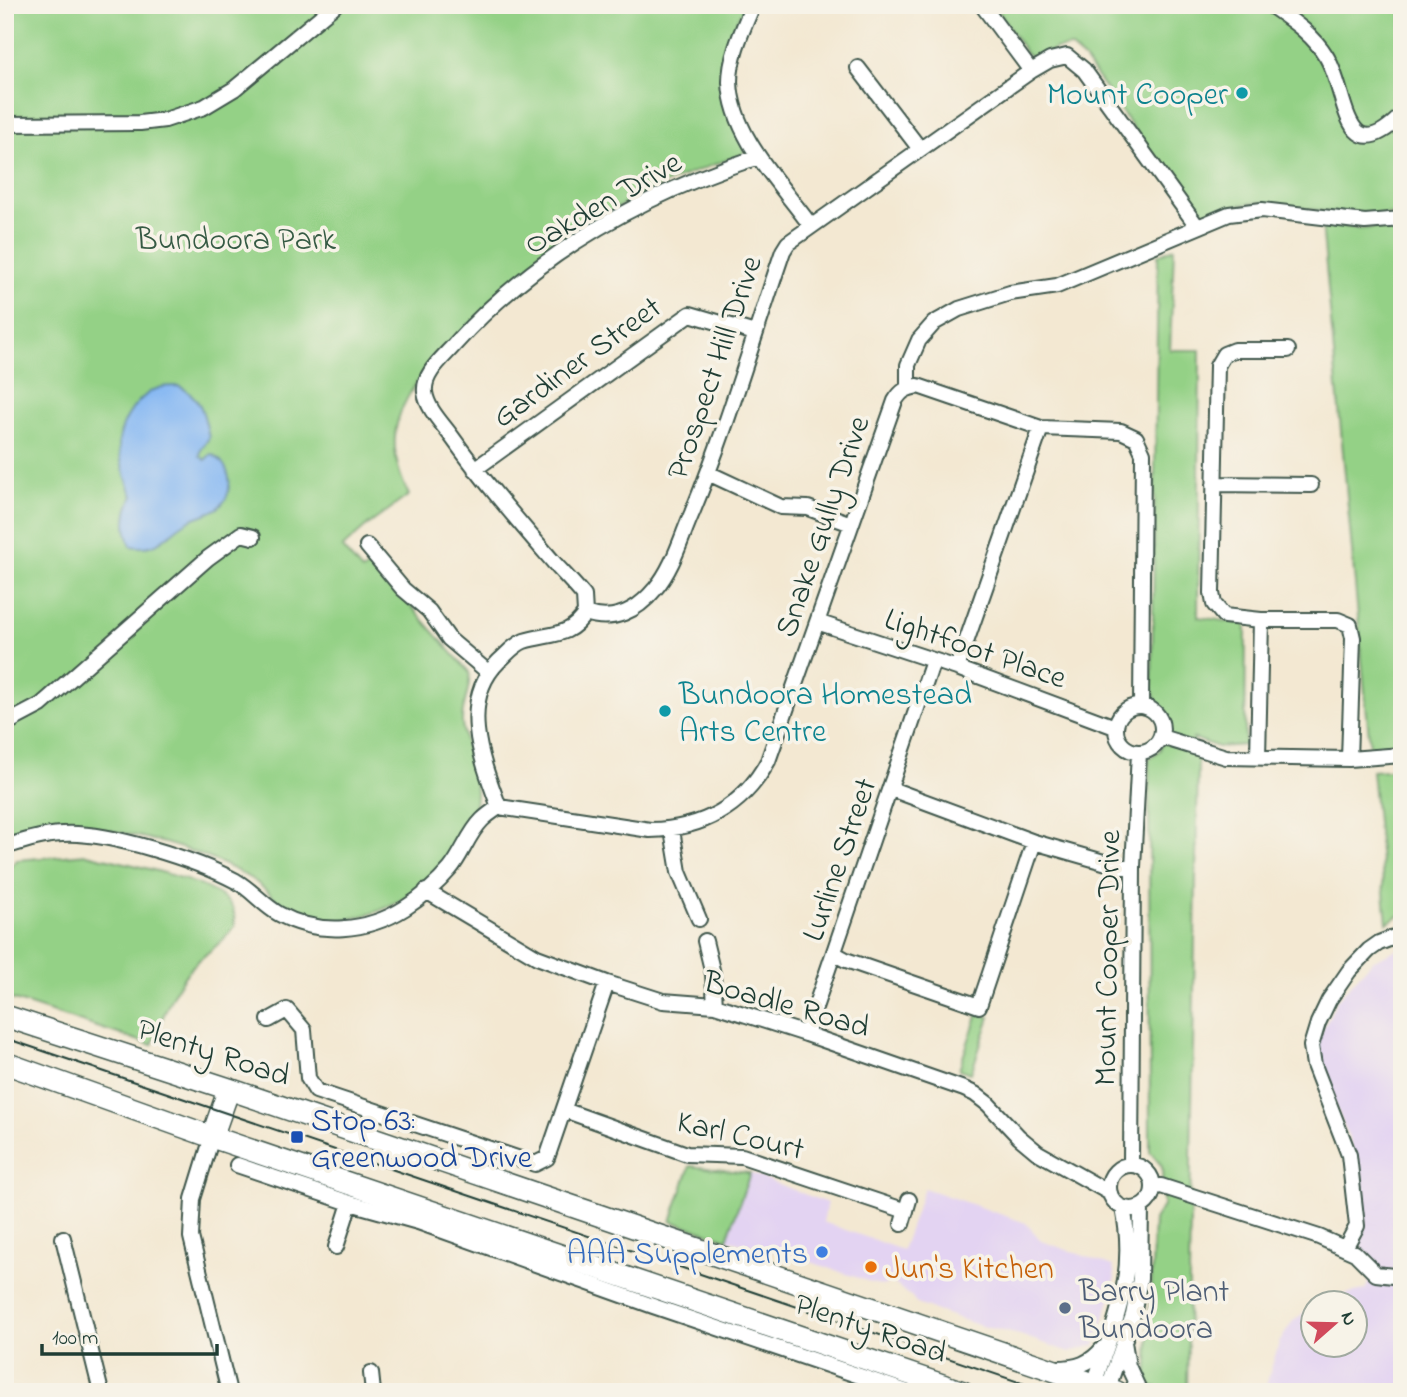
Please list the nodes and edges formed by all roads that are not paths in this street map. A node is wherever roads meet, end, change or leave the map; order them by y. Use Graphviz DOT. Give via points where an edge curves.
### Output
graph roads {
  1 [pos="335,5"];
  2 [pos="753,5"];
  3 [pos="982,5"];
  4 [pos="1270,5"];
  5 [pos="858,68"];
  6 [pos="1031,71"];
  7 [pos="1402,115"];
  8 [pos="5,124"];
  9 [pos="920,149"];
  10 [pos="758,157"];
  11 [pos="1402,219"];
  12 [pos="811,226"];
  13 [pos="1197,226"];
  14 [pos="755,333"];
  15 [pos="1288,350"];
  16 [pos="908,387"];
  17 [pos="1041,428"];
  18 [pos="474,468"];
  19 [pos="709,472"];
  20 [pos="1214,484"];
  21 [pos="1311,485"];
  22 [pos="851,524"];
  23 [pos="253,537"];
  24 [pos="367,546"];
  25 [pos="585,614"];
  26 [pos="1261,620"];
  27 [pos="817,622"];
  28 [pos="933,661"];
  29 [pos="957,668"];
  30 [pos="488,672"];
  31 [pos="1141,706"];
  32 [pos="5,724"];
  33 [pos="1115,727"];
  34 [pos="1161,737"];
  35 [pos="1139,753"];
  36 [pos="1402,755"];
  37 [pos="1258,757"];
  38 [pos="1349,759"];
  39 [pos="891,789"];
  40 [pos="499,807"];
  41 [pos="672,830"];
  42 [pos="1034,842"];
  43 [pos="5,847"];
  44 [pos="1133,867"];
  45 [pos="426,891"];
  46 [pos="699,919"];
  47 [pos="1402,934"];
  48 [pos="705,941"];
  49 [pos="835,954"];
  50 [pos="607,983"];
  51 [pos="715,1005"];
  52 [pos="5,1016"];
  53 [pos="269,1020"];
  54 [pos="806,1034"];
  55 [pos="5,1063"];
  56 [pos="229,1089"];
  57 [pos="564,1110"];
  58 [pos="212,1137"];
  59 [pos="273,1158"];
  60 [pos="237,1165"];
  61 [pos="1131,1165"];
  62 [pos="1113,1174"];
  63 [pos="1081,1177"];
  64 [pos="284,1181"];
  65 [pos="1154,1187"];
  66 [pos="1110,1193"];
  67 [pos="350,1203"];
  68 [pos="1141,1207"];
  69 [pos="1123,1208"];
  70 [pos="906,1212"];
  71 [pos="63,1238"];
  72 [pos="336,1247"];
  73 [pos="1345,1248"];
  74 [pos="1402,1277"];
  75 [pos="767,1335"];
  76 [pos="1124,1340"];
  77 [pos="1108,1342"];
  78 [pos="1049,1368"];
  79 [pos="370,1373"];
  80 [pos="870,1386"];
  81 [pos="1104,1389"];
  82 [pos="101,1392"];
  83 [pos="229,1392"];
  84 [pos="373,1392"];
  85 [pos="907,1392"];
  86 [pos="963,1392"];
  87 [pos="1140,1392"];
  1 -- 8 [label="street" via="234,89 204,107 140,123"];
  2 -- 10 [label="street" via="738,39 730,82 739,121"];
  3 -- 6 [label="street"];
  4 -- 7 [label="street" via="1305,30 1327,57 1350,126 1369,136 1389,128"];
  5 -- 9 [label="street"];
  6 -- 9 [label="street, Prospect Hill Drive"];
  6 -- 13 [label="street, Prospect Hill Drive" via="1068,56 1084,70"];
  9 -- 12 [label="street, Prospect Hill Drive"];
  10 -- 12 [label="street"];
  10 -- 18 [label="street, Oakden Drive" via="707,173 641,203 576,241 464,334 430,372 425,391 431,409"];
  11 -- 13 [label="street, Snake Gully Drive" via="1365,222 1262,210 1230,214"];
  12 -- 14 [label="street, Prospect Hill Drive" via="783,251"];
  13 -- 16 [label="street, Snake Gully Drive" via="1057,286 1010,293 959,309 934,323 919,340 908,365"];
  14 -- 18 [label="street, Gardiner Street" via="690,314"];
  14 -- 19 [label="street, Prospect Hill Drive"];
  15 -- 20 [label="street" via="1227,351 1218,361"];
  16 -- 17 [label="street" via="918,386"];
  16 -- 22 [label="street, Snake Gully Drive" via="895,401"];
  17 -- 29 [label="street"];
  17 -- 31 [label="street" via="1121,431 1136,438 1143,453"];
  18 -- 25 [label="street, Oakden Drive" via="580,590"];
  19 -- 22 [label="street" via="781,507 808,508"];
  19 -- 25 [label="street, Prospect Hill Drive" via="654,591 619,616"];
  20 -- 21 [label="street"];
  20 -- 26 [label="street" via="1214,604 1224,616"];
  22 -- 27 [label="street, Snake Gully Drive"];
  23 -- 32 [label="street" via="242,534 208,558 41,705"];
  24 -- 30 [label="street" via="403,589 429,611 449,639"];
  25 -- 30 [label="street" via="572,629 516,645"];
  26 -- 37 [label="street"];
  26 -- 38 [label="street" via="1338,620 1350,625"];
  27 -- 28 [label="street, Lightfoot Place"];
  27 -- 41 [label="street, Snake Gully Drive" via="760,774 746,793 719,813"];
  28 -- 29 [label="street, Lightfoot Place"];
  28 -- 39 [label="street, Lurline Street"];
  29 -- 33 [label="street, Lightfoot Place"];
  30 -- 40 [label="street" via="480,686 475,726"];
  31 -- 33 [label="street" via="1121,713"];
  31 -- 34 [label="street" via="1158,716"];
  33 -- 35 [label="street" via="1123,747"];
  34 -- 35 [label="street"];
  34 -- 37 [label="street" via="1217,755"];
  35 -- 44 [label="street, Mount Cooper Drive"];
  36 -- 38 [label="street"];
  37 -- 38 [label="street"];
  39 -- 42 [label="street"];
  39 -- 49 [label="street, Lurline Street"];
  40 -- 41 [label="street, Snake Gully Drive"];
  40 -- 45 [label="street" via="481,821 450,869"];
  41 -- 46 [label="street" via="679,872"];
  42 -- 44 [label="street"];
  42 -- 49 [label="street" via="978,1006"];
  43 -- 45 [label="street" via="65,834 99,837 184,858 236,881 278,913 332,930 368,925 405,908"];
  44 -- 61 [label="street, Mount Cooper Drive"];
  45 -- 50 [label="street, Boadle Road" via="537,957"];
  47 -- 73 [label="street" via="1379,943 1349,971 1329,1000 1311,1046 1349,1155 1357,1226"];
  48 -- 51 [label="street"];
  49 -- 54 [label="street, Lurline Street"];
  50 -- 51 [label="street, Boadle Road" via="663,1001"];
  50 -- 57 [label="street"];
  51 -- 54 [label="street, Boadle Road"];
  52 -- 56 [label="highway, Plenty Road"];
  53 -- 57 [label="street" via="287,1010 304,1030 308,1078 316,1091 535,1164 547,1158"];
  54 -- 63 [label="street, Boadle Road" via="975,1094 1037,1152"];
  55 -- 58 [label="highway, Plenty Road"];
  56 -- 58 [label="highway"];
  56 -- 78 [label="highway, Plenty Road"];
  57 -- 70 [label="street, Karl Court" via="688,1154 742,1156"];
  58 -- 59 [label="highway, Plenty Road"];
  58 -- 83 [label="street" via="193,1199 191,1237"];
  59 -- 64 [label="street"];
  59 -- 75 [label="highway, Plenty Road"];
  60 -- 64 [label="street"];
  61 -- 62 [label="street"];
  61 -- 65 [label="street" via="1144,1169"];
  62 -- 63 [label="street"];
  62 -- 66 [label="street"];
  63 -- 66 [label="street, Boadle Road"];
  64 -- 67 [label="street"];
  65 -- 68 [label="street"];
  65 -- 73 [label="street"];
  66 -- 69 [label="street"];
  67 -- 72 [label="street"];
  67 -- 75 [label="street"];
  68 -- 69 [label="street"];
  68 -- 76 [label="street" via="1140,1279"];
  69 -- 77 [label="street" via="1126,1279"];
  71 -- 82 [label="street"];
  73 -- 74 [label="street" via="1376,1273"];
  75 -- 80 [label="street"];
  75 -- 86 [label="highway, Plenty Road"];
  76 -- 81 [label="street"];
  76 -- 87 [label="street" via="1128,1366"];
  77 -- 78 [label="street" via="1085,1364"];
  77 -- 81 [label="street"];
  78 -- 81 [label="highway, Plenty Road"];
  79 -- 84 [label="street"];
  80 -- 85 [label="street"];
}
